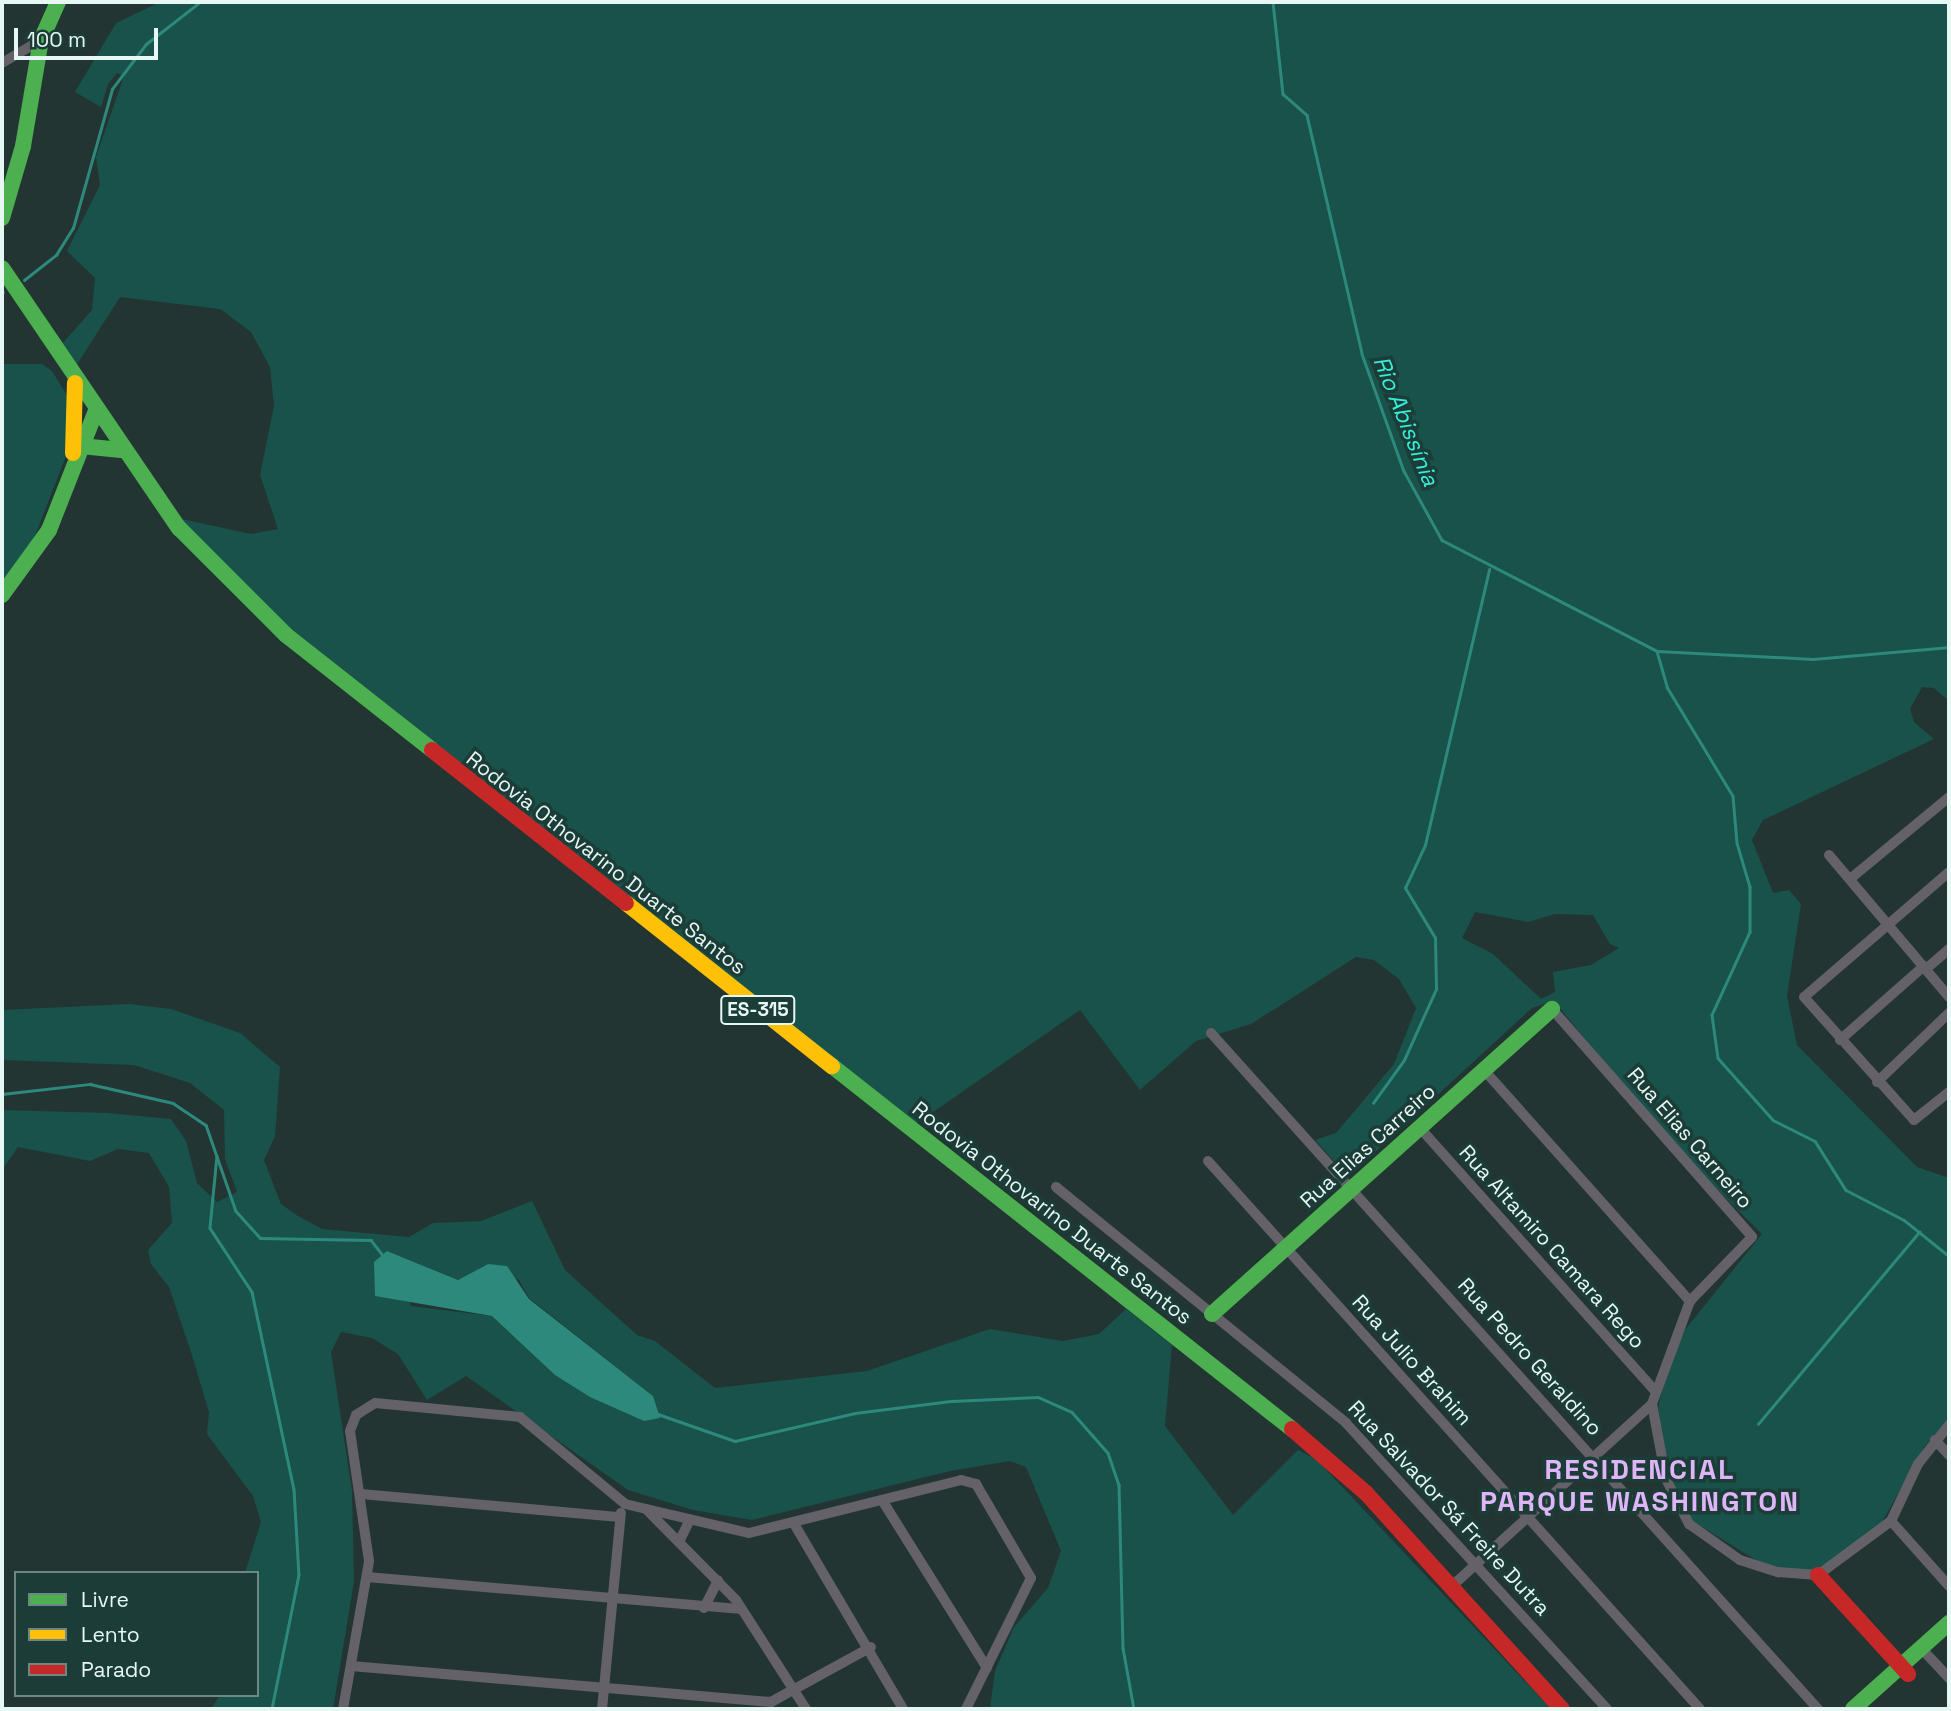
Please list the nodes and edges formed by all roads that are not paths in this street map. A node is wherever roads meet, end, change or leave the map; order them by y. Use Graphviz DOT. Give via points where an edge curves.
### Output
graph roads {
  1 [pos="58,2"];
  2 [pos="41,40"];
  3 [pos="2,63"];
  4 [pos="2,218"];
  5 [pos="2,268"];
  6 [pos="75,383"];
  7 [pos="95,413"];
  8 [pos="81,446"];
  9 [pos="121,450"];
  10 [pos="72,466"];
  11 [pos="2,595"];
  12 [pos="1949,797"];
  13 [pos="1829,855"];
  14 [pos="1949,872"];
  15 [pos="1850,879"];
  16 [pos="1888,924"];
  17 [pos="1949,949"];
  18 [pos="1925,967"];
  19 [pos="1949,998"];
  20 [pos="1552,1009"];
  21 [pos="1949,1013"];
  22 [pos="1211,1033"];
  23 [pos="1840,1040"];
  24 [pos="1484,1070"];
  25 [pos="1877,1082"];
  26 [pos="1949,1092"];
  27 [pos="1420,1128"];
  28 [pos="1208,1161"];
  29 [pos="1056,1187"];
  30 [pos="1353,1188"];
  31 [pos="1286,1248"];
  32 [pos="1690,1301"];
  33 [pos="1212,1314"];
  34 [pos="1655,1391"];
  35 [pos="1652,1404"];
  36 [pos="1949,1425"];
  37 [pos="1936,1440"];
  38 [pos="1949,1455"];
  39 [pos="1594,1457"];
  40 [pos="361,1493"];
  41 [pos="882,1500"];
  42 [pos="625,1504"];
  43 [pos="646,1509"];
  44 [pos="620,1517"];
  45 [pos="1527,1517"];
  46 [pos="690,1519"];
  47 [pos="1891,1521"];
  48 [pos="793,1522"];
  49 [pos="679,1542"];
  50 [pos="1478,1562"];
  51 [pos="1818,1575"];
  52 [pos="368,1577"];
  53 [pos="718,1580"];
  54 [pos="1451,1586"];
  55 [pos="1949,1586"];
  56 [pos="612,1600"];
  57 [pos="704,1608"];
  58 [pos="742,1609"];
  59 [pos="1949,1623"];
  60 [pos="1949,1636"];
  61 [pos="871,1647"];
  62 [pos="1925,1651"];
  63 [pos="351,1666"];
  64 [pos="987,1668"];
  65 [pos="1904,1670"];
  66 [pos="1949,1678"];
  67 [pos="604,1688"];
  68 [pos="796,1690"];
  69 [pos="343,1709"];
  70 [pos="602,1709"];
  71 [pos="806,1709"];
  72 [pos="902,1709"];
  73 [pos="966,1709"];
  74 [pos="1562,1709"];
  75 [pos="1607,1709"];
  76 [pos="1700,1709"];
  77 [pos="1818,1709"];
  78 [pos="1853,1709"];
  79 [pos="1868,1709"];
  1 -- 2 [label="main road"];
  2 -- 3 [label="street"];
  2 -- 4 [label="main road" via="23,146"];
  5 -- 6 [label="main road, Rodovia Othovarino Duarte Santos / ES-315"];
  6 -- 7 [label="main road, Rodovia Othovarino Duarte Santos / ES-315"];
  6 -- 10 [label="main road"];
  7 -- 8 [label="main road"];
  7 -- 9 [label="main road, Rodovia Othovarino Duarte Santos / ES-315"];
  8 -- 9 [label="main road"];
  8 -- 10 [label="main road"];
  9 -- 54 [label="main road, Rodovia Othovarino Duarte Santos / ES-315" via="179,528 286,635 1306,1440"];
  10 -- 11 [label="main road" via="31,562"];
  12 -- 15 [label="street"];
  13 -- 15 [label="street"];
  14 -- 16 [label="street"];
  15 -- 16 [label="street"];
  16 -- 18 [label="street"];
  16 -- 23 [label="street" via="1804,997"];
  17 -- 18 [label="street"];
  18 -- 19 [label="street"];
  18 -- 23 [label="street"];
  20 -- 24 [label="main road, Rua Elias Carreiro"];
  20 -- 32 [label="street, Rua Elias Carneiro" via="1752,1237"];
  21 -- 25 [label="street"];
  22 -- 30 [label="street, Rua Pedro Geraldino"];
  23 -- 25 [label="street"];
  24 -- 27 [label="main road, Rua Elias Carreiro"];
  24 -- 32 [label="street"];
  25 -- 26 [label="street" via="1914,1120"];
  27 -- 30 [label="main road, Rua Elias Carreiro"];
  27 -- 34 [label="street, Rua Altamiro Camara Rego"];
  28 -- 31 [label="street, Rua Julio Brahim"];
  29 -- 33 [label="street, Rua Salvador Sá Freire Dutra"];
  30 -- 31 [label="main road, Rua Elias Carreiro"];
  30 -- 39 [label="street, Rua Pedro Geraldino"];
  31 -- 33 [label="main road, Rua Elias Carreiro"];
  31 -- 45 [label="street, Rua Julio Brahim"];
  32 -- 34 [label="street, Rua Elias Carneiro"];
  33 -- 50 [label="street, Rua Salvador Sá Freire Dutra" via="1346,1423"];
  34 -- 35 [label="street, Rua Elias Carneiro"];
  35 -- 39 [label="street"];
  35 -- 51 [label="street" via="1666,1479 1689,1524 1740,1560 1777,1572"];
  36 -- 37 [label="street"];
  37 -- 38 [label="street"];
  37 -- 47 [label="street"];
  39 -- 45 [label="street"];
  39 -- 77 [label="street, Rua Pedro Geraldino"];
  40 -- 42 [label="street" via="350,1431 356,1415 375,1403 520,1417"];
  40 -- 44 [label="street"];
  40 -- 52 [label="street"];
  41 -- 48 [label="street"];
  41 -- 64 [label="street"];
  41 -- 64 [label="street" via="961,1480 980,1487 1031,1578"];
  42 -- 43 [label="street"];
  42 -- 44 [label="street"];
  43 -- 46 [label="street"];
  43 -- 49 [label="street"];
  44 -- 56 [label="street"];
  45 -- 50 [label="street"];
  45 -- 76 [label="street, Rua Julio Brahim"];
  46 -- 48 [label="street" via="749,1533"];
  46 -- 49 [label="street"];
  47 -- 51 [label="street"];
  47 -- 55 [label="street"];
  48 -- 61 [label="street"];
  49 -- 53 [label="street"];
  50 -- 54 [label="street"];
  50 -- 75 [label="street, Rua Salvador Sá Freire Dutra"];
  51 -- 65 [label="main road"];
  52 -- 56 [label="street"];
  52 -- 63 [label="street"];
  53 -- 57 [label="street"];
  53 -- 58 [label="street"];
  54 -- 74 [label="main road, Rodovia Othovarino Duarte Santos / ES-315"];
  56 -- 57 [label="street"];
  56 -- 67 [label="street"];
  57 -- 58 [label="street"];
  58 -- 68 [label="street"];
  59 -- 62 [label="main road"];
  60 -- 62 [label="main road"];
  61 -- 68 [label="street"];
  61 -- 72 [label="street"];
  62 -- 65 [label="main road"];
  62 -- 66 [label="street"];
  63 -- 67 [label="street"];
  63 -- 69 [label="street"];
  64 -- 73 [label="street"];
  65 -- 78 [label="main road"];
  65 -- 79 [label="main road"];
  67 -- 68 [label="street" via="771,1702"];
  67 -- 70 [label="street"];
  68 -- 71 [label="street"];
}
